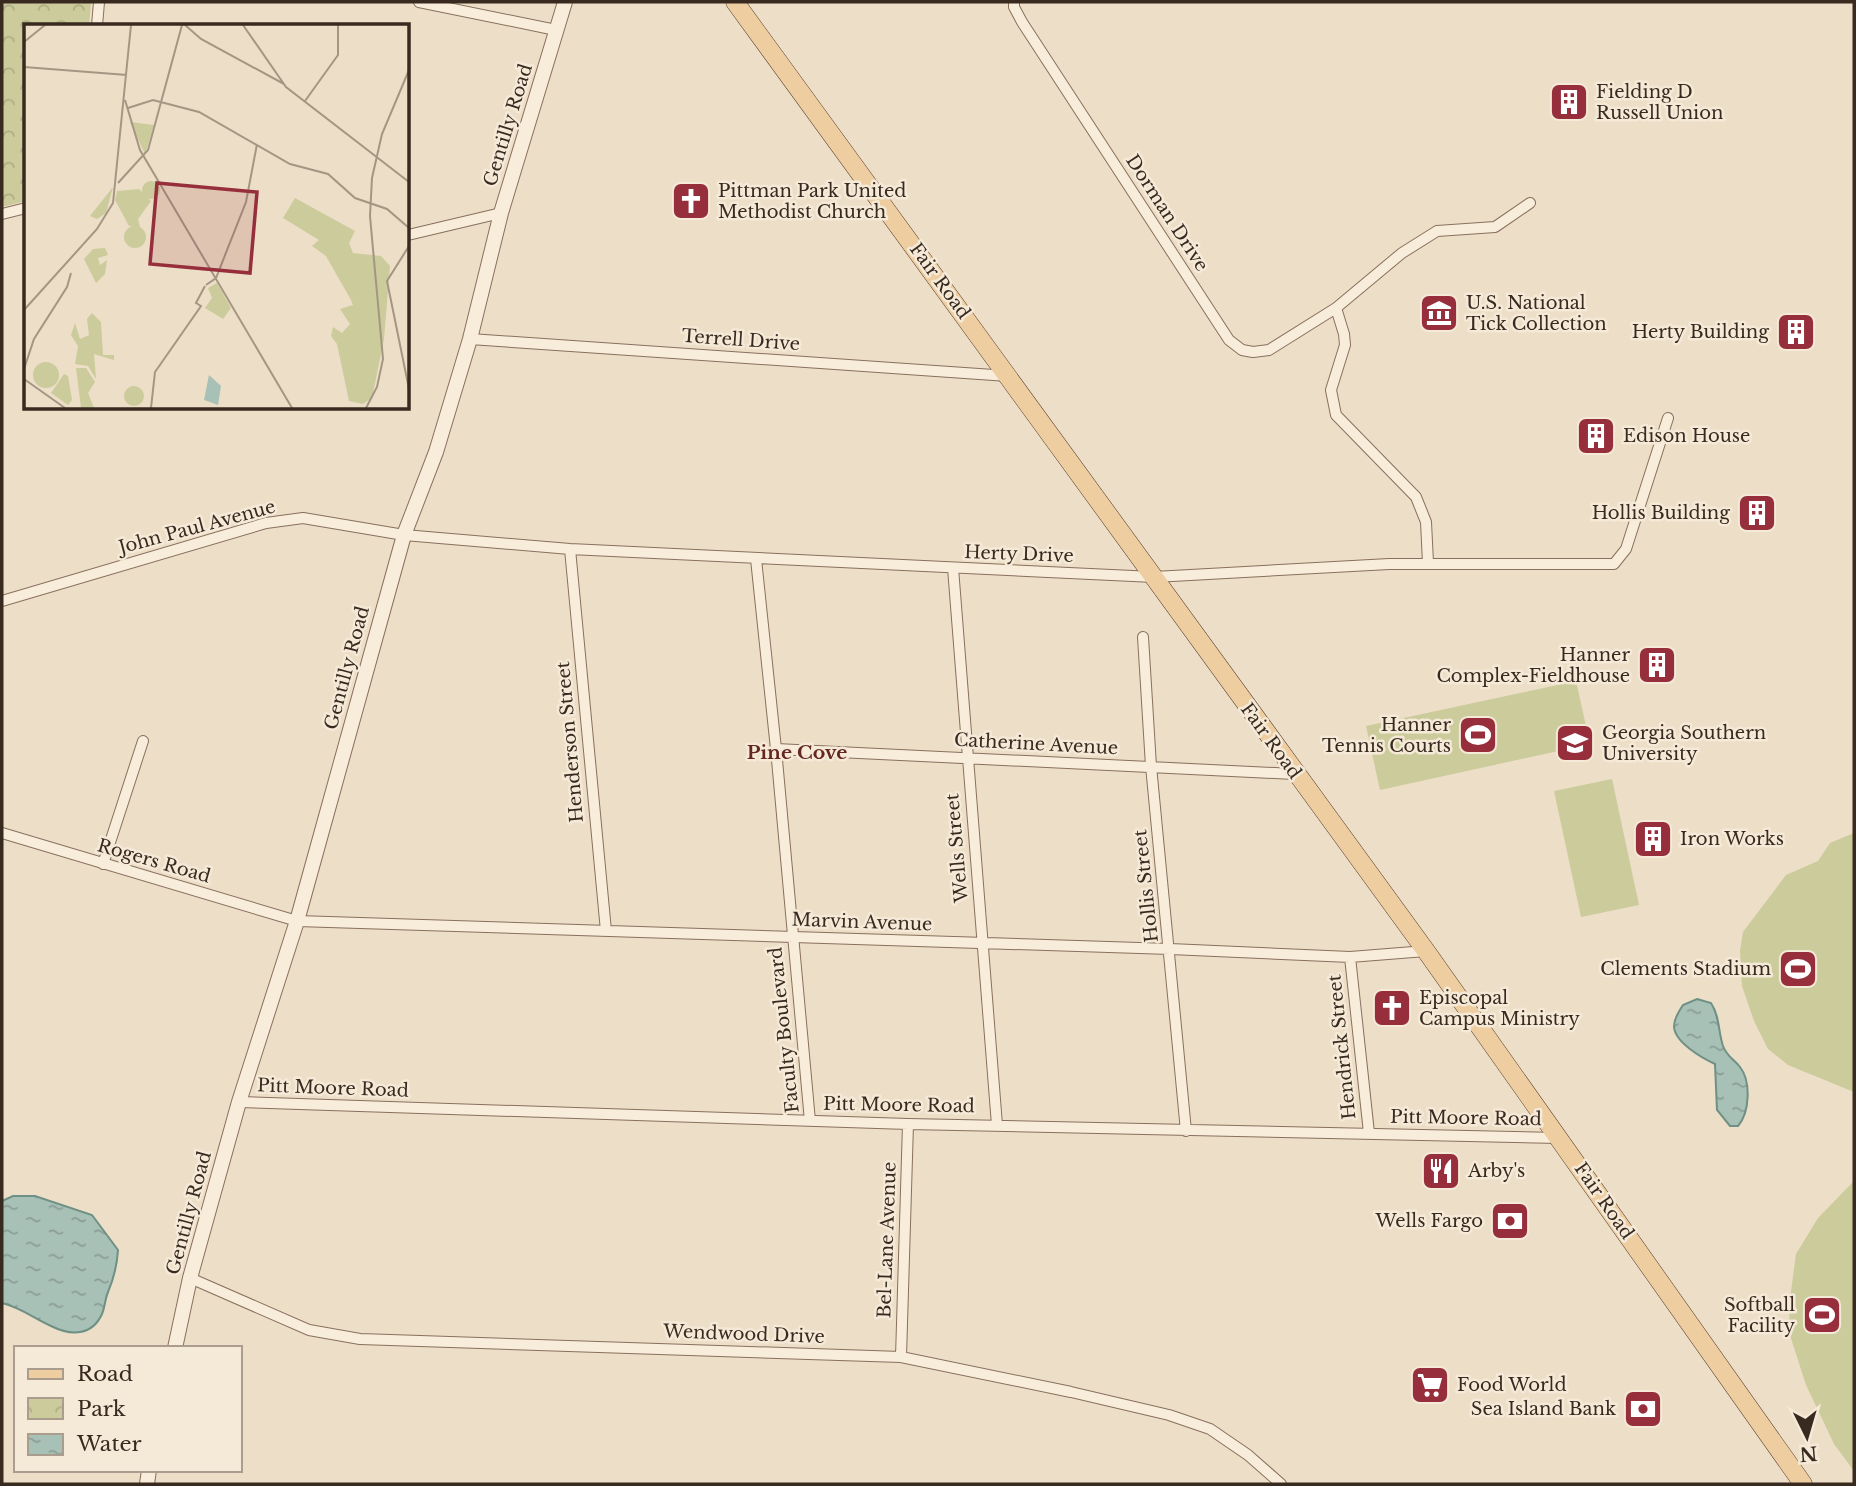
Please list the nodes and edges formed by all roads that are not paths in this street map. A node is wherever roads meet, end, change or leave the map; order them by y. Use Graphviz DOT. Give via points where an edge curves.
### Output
graph roads {
  1 [pos="99,2"];
  2 [pos="419,2"];
  3 [pos="565,2"];
  4 [pos="735,2"];
  5 [pos="1014,2"];
  6 [pos="97,24"];
  7 [pos="556,30"];
  8 [pos="1530,204"];
  9 [pos="24,208"];
  10 [pos="501,213"];
  11 [pos="2,214"];
  12 [pos="410,235"];
  13 [pos="1336,308"];
  14 [pos="470,339"];
  15 [pos="1009,376"];
  16 [pos="1668,418"];
  17 [pos="404,535"];
  18 [pos="570,549"];
  19 [pos="756,559"];
  20 [pos="1427,563"];
  21 [pos="953,568"];
  22 [pos="1154,577"];
  23 [pos="2,601"];
  24 [pos="1143,637"];
  25 [pos="143,741"];
  26 [pos="776,748"];
  27 [pos="967,758"];
  28 [pos="1152,766"];
  29 [pos="1294,774"];
  30 [pos="2,832"];
  31 [pos="103,864"];
  32 [pos="297,921"];
  33 [pos="606,931"];
  34 [pos="792,937"];
  35 [pos="983,943"];
  36 [pos="1170,949"];
  37 [pos="1426,951"];
  38 [pos="1350,957"];
  39 [pos="239,1102"];
  40 [pos="810,1121"];
  41 [pos="908,1124"];
  42 [pos="997,1125"];
  43 [pos="1186,1131"];
  44 [pos="1369,1133"];
  45 [pos="1559,1138"];
  46 [pos="190,1278"];
  47 [pos="175,1346"];
  48 [pos="901,1357"];
  49 [pos="1281,1484"];
  50 [pos="1802,1484"];
  1 -- 6 [label="street"];
  2 -- 7 [label="street"];
  3 -- 7 [label="street, Gentilly Road"];
  4 -- 15 [label="main road, Fair Road"];
  5 -- 13 [label="street, Dorman Drive" via="1022,22 1228,340 1242,350 1269,350"];
  7 -- 10 [label="street, Gentilly Road"];
  8 -- 13 [label="street, Dorman Drive" via="1495,226 1437,231 1402,253"];
  9 -- 11 [label="street"];
  10 -- 12 [label="street"];
  10 -- 14 [label="street, Gentilly Road"];
  13 -- 20 [label="street" via="1345,345 1332,390 1336,415 1416,497 1426,522"];
  14 -- 15 [label="street, Terrell Drive"];
  14 -- 17 [label="street, Gentilly Road" via="436,452"];
  15 -- 22 [label="main road, Fair Road"];
  16 -- 20 [label="street, Herty Drive" via="1626,549 1614,564"];
  17 -- 18 [label="street, Herty Drive"];
  17 -- 23 [label="street, John Paul Avenue" via="303,518 266,523"];
  17 -- 32 [label="street, Gentilly Road"];
  18 -- 19 [label="street, Herty Drive"];
  18 -- 33 [label="street, Henderson Street"];
  19 -- 21 [label="street, Herty Drive"];
  19 -- 26 [label="street, Faculty Boulevard"];
  20 -- 22 [label="street, Herty Drive"];
  21 -- 22 [label="street, Herty Drive"];
  21 -- 27 [label="street, Wells Street"];
  22 -- 29 [label="main road, Fair Road"];
  24 -- 28 [label="street, Hollis Street"];
  25 -- 31 [label="street"];
  26 -- 27 [label="street, Catherine Avenue"];
  26 -- 34 [label="street, Faculty Boulevard"];
  27 -- 28 [label="street, Catherine Avenue"];
  27 -- 35 [label="street, Wells Street"];
  28 -- 29 [label="street, Catherine Avenue"];
  28 -- 36 [label="street, Hollis Street"];
  29 -- 37 [label="main road, Fair Road"];
  30 -- 31 [label="street, Rogers Road"];
  31 -- 32 [label="street, Rogers Road"];
  32 -- 33 [label="street, Marvin Avenue"];
  32 -- 39 [label="street, Gentilly Road"];
  33 -- 34 [label="street, Marvin Avenue"];
  34 -- 35 [label="street, Marvin Avenue"];
  34 -- 40 [label="street, Faculty Boulevard"];
  35 -- 36 [label="street, Marvin Avenue"];
  35 -- 42 [label="street, Wells Street"];
  36 -- 38 [label="street, Marvin Avenue"];
  36 -- 43 [label="street, Hollis Street"];
  37 -- 38 [label="street, Marvin Avenue"];
  37 -- 45 [label="main road, Fair Road"];
  38 -- 44 [label="street, Hendrick Street"];
  39 -- 40 [label="street, Pitt Moore Road"];
  39 -- 46 [label="street, Gentilly Road"];
  40 -- 41 [label="street, Pitt Moore Road"];
  41 -- 42 [label="street, Pitt Moore Road"];
  41 -- 48 [label="street, Bel-Lane Avenue"];
  42 -- 43 [label="street, Pitt Moore Road"];
  43 -- 44 [label="street, Pitt Moore Road"];
  44 -- 45 [label="street, Pitt Moore Road"];
  45 -- 50 [label="main road, Fair Road"];
  46 -- 47 [label="street, Gentilly Road"];
  46 -- 48 [label="street, Wendwood Drive" via="309,1330 360,1339"];
  48 -- 49 [label="street, Wendwood Drive" via="1170,1415 1210,1429"];
}
